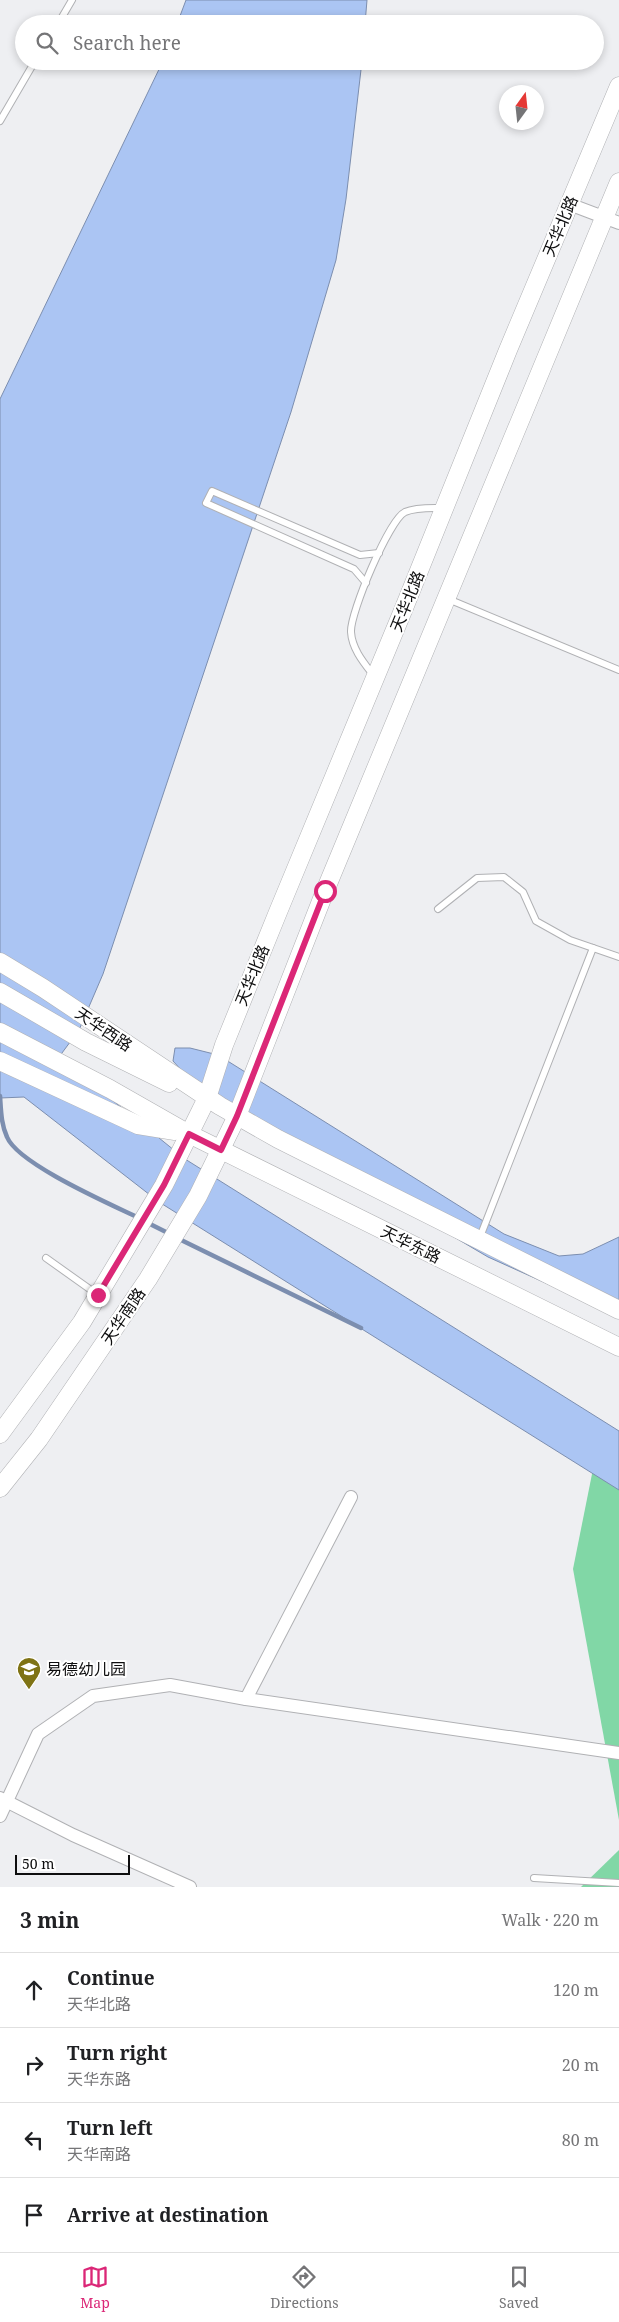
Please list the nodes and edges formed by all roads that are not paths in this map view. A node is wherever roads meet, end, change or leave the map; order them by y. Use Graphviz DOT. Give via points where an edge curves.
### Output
graph roads {
  1 [pos="72,0"];
  2 [pos="63,15"];
  3 [pos="30,70"];
  4 [pos="619,86"];
  5 [pos="0,121"];
  6 [pos="619,182"];
  7 [pos="569,204"];
  8 [pos="612,220"];
  9 [pos="445,508"];
  10 [pos="379,553"];
  11 [pos="366,583"];
  12 [pos="447,598"];
  13 [pos="619,670"];
  14 [pos="375,677"];
  15 [pos="438,909"];
  16 [pos="593,948"];
  17 [pos="619,957"];
  18 [pos="0,962"];
  19 [pos="0,992"];
  20 [pos="0,1032"];
  21 [pos="0,1062"];
  22 [pos="213,1102"];
  23 [pos="198,1116"];
  24 [pos="237,1116"];
  25 [pos="195,1137"];
  26 [pos="221,1150"];
  27 [pos="479,1240"];
  28 [pos="46,1258"];
  29 [pos="98,1295"];
  30 [pos="619,1310"];
  31 [pos="619,1347"];
  32 [pos="0,1434"];
  33 [pos="0,1488"];
  34 [pos="351,1497"];
  35 [pos="246,1699"];
  36 [pos="619,1754"];
  37 [pos="4,1800"];
  38 [pos="0,1816"];
  39 [pos="534,1878"];
  40 [pos="619,1883"];
  41 [pos="190,1887"];
  1 -- 2 [label="lane"];
  3 -- 5 [label="lane"];
  4 -- 7 [label="main road, 天华北路"];
  6 -- 8 [label="main road"];
  7 -- 8 [label="street"];
  7 -- 9 [label="main road, 天华北路"];
  8 -- 12 [label="main road"];
  9 -- 10 [label="lane" via="406,512 393,524"];
  9 -- 14 [label="main road, 天华北路"];
  10 -- 11 [label="lane"];
  10 -- 11 [label="lane" via="360,555 212,490 206,504 354,569"];
  11 -- 14 [label="lane" via="351,633 362,660"];
  12 -- 13 [label="lane"];
  12 -- 24 [label="main road" via="325,891"];
  14 -- 22 [label="main road, 天华北路" via="228,1036"];
  15 -- 16 [label="lane" via="477,878 504,878 523,892 536,921 570,940"];
  16 -- 17 [label="lane"];
  16 -- 27 [label="lane"];
  18 -- 22 [label="main road, 天华西路"];
  19 -- 22 [label="main road, 天华西路" via="86,1042 160,1080"];
  20 -- 25 [label="main road"];
  21 -- 25 [label="main road" via="138,1125"];
  22 -- 23 [label="main road, 天华北路"];
  22 -- 24 [label="main road, 天华东路"];
  23 -- 25 [label="main road, 天华南路"];
  24 -- 26 [label="main road, 天华南路"];
  24 -- 27 [label="main road, 天华东路"];
  25 -- 26 [label="main road, 天华东路"];
  25 -- 29 [label="main road, 天华南路"];
  26 -- 31 [label="main road, 天华东路"];
  26 -- 33 [label="main road, 天华南路" via="198,1196 148,1279 39,1439"];
  27 -- 30 [label="main road, 天华东路"];
  28 -- 29 [label="lane"];
  29 -- 32 [label="main road, 天华南路" via="38,1385"];
  34 -- 35 [label="street"];
  35 -- 36 [label="street"];
  35 -- 37 [label="street" via="170,1685 93,1696 38,1734"];
  37 -- 38 [label="street"];
  37 -- 41 [label="street"];
  39 -- 40 [label="lane"];
}
